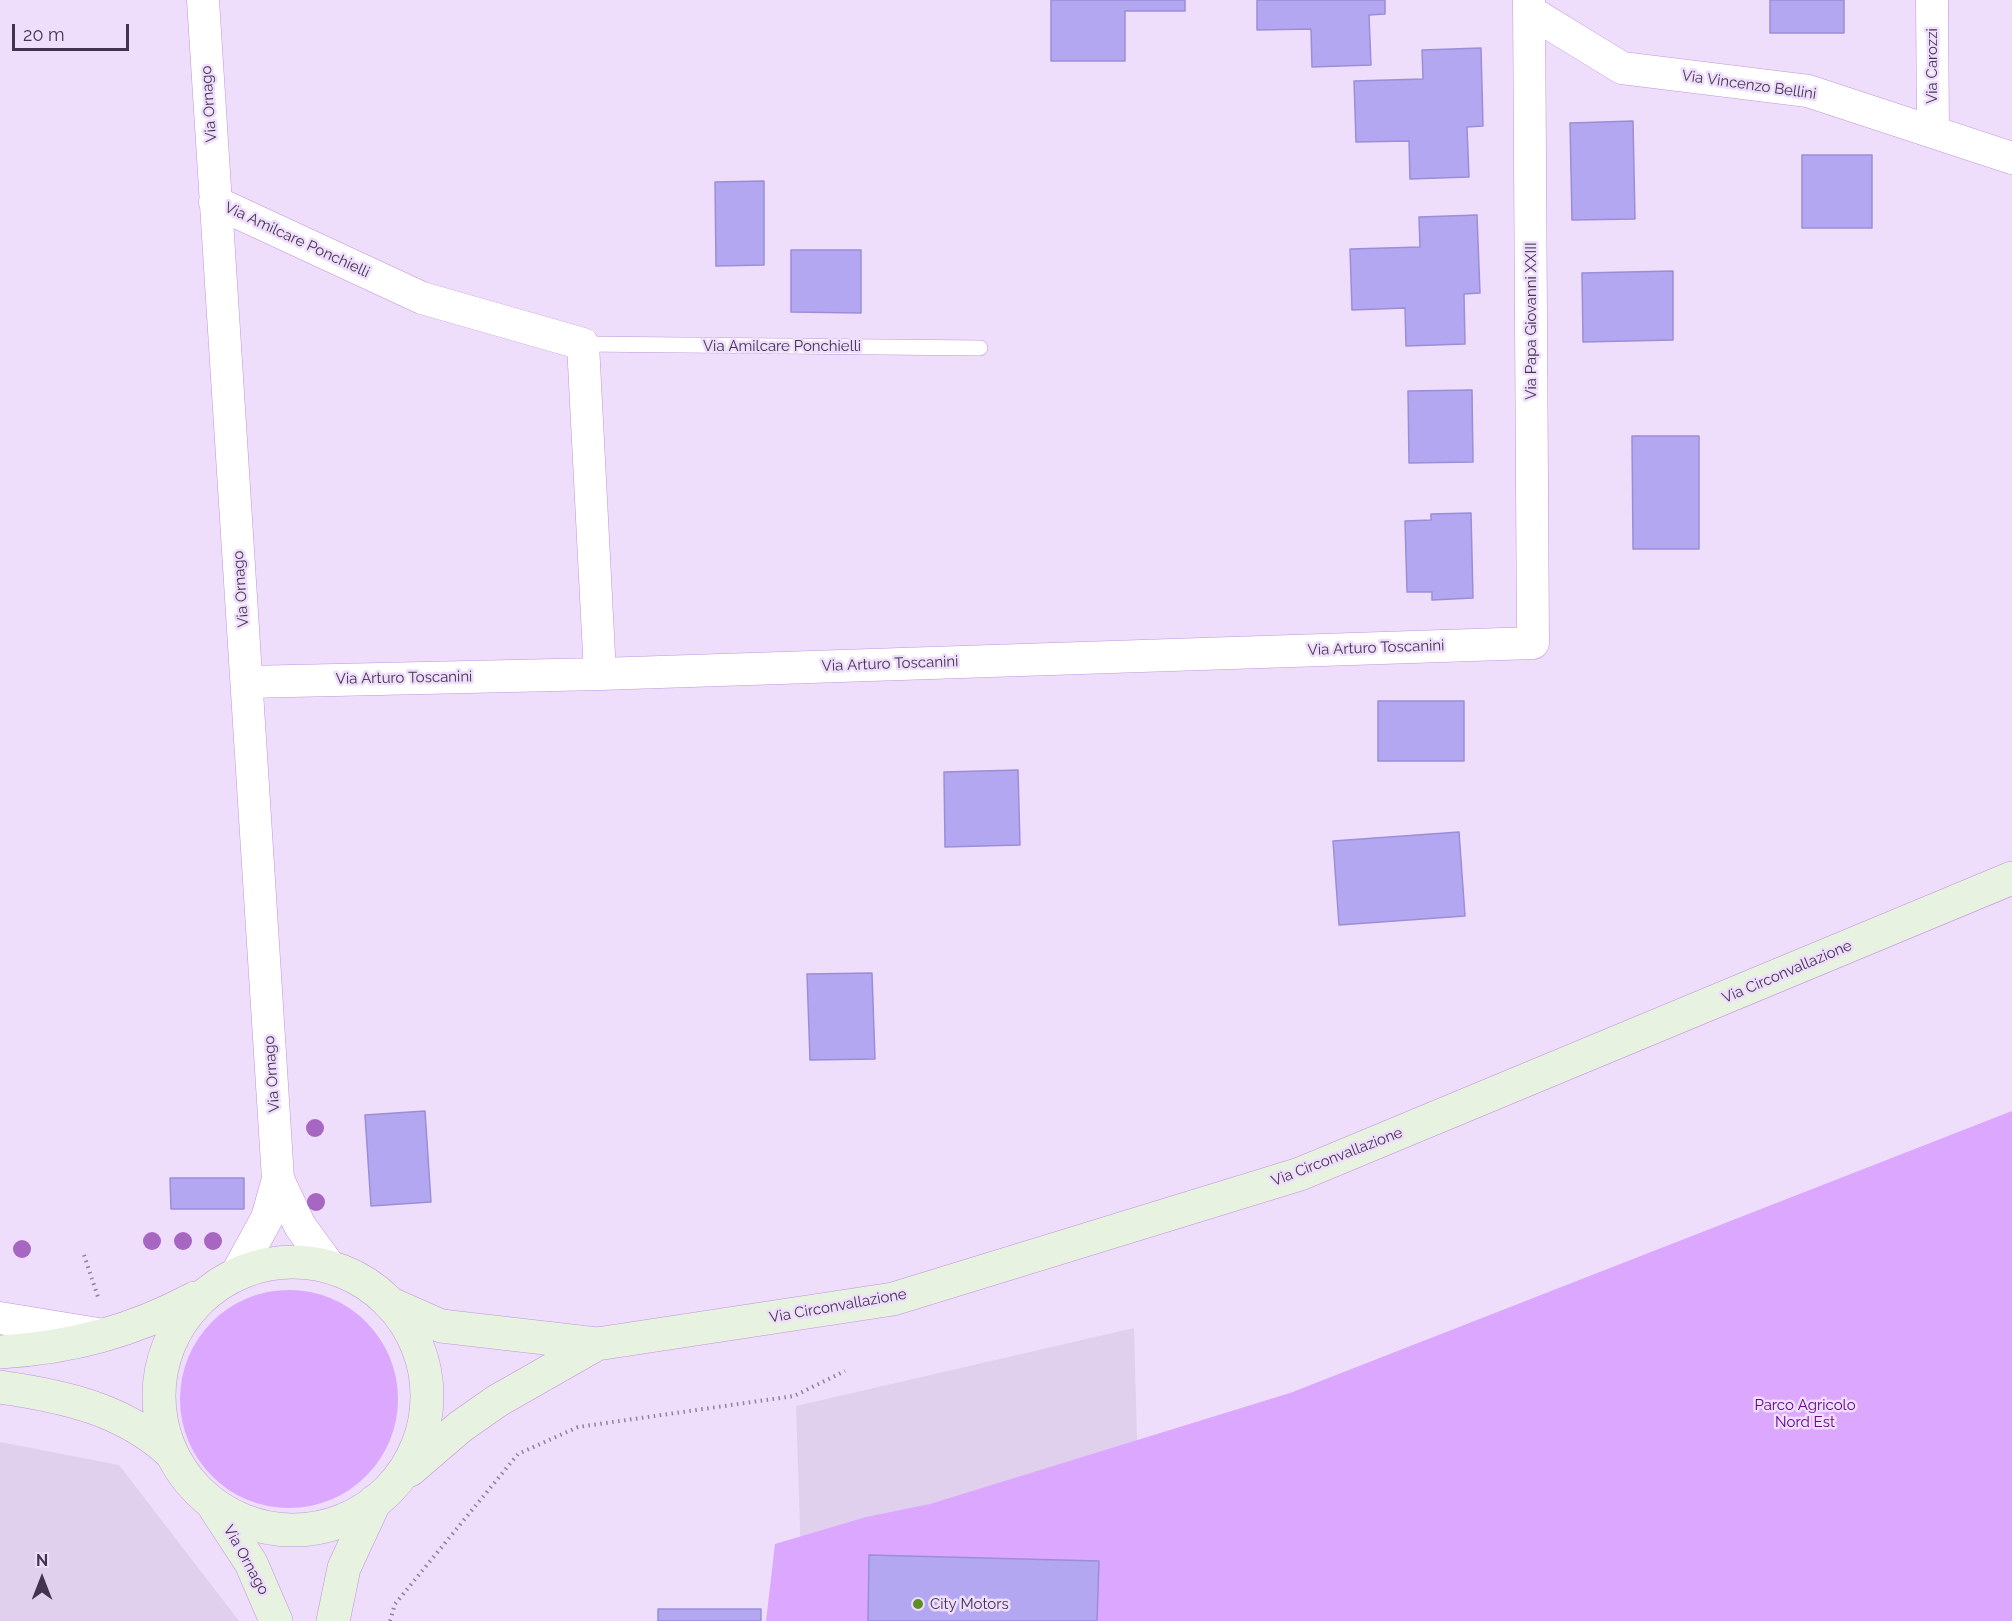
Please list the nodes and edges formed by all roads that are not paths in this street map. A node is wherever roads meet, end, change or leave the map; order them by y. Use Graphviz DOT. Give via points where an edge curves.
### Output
graph roads {
  1 [pos="202,0"];
  2 [pos="1932,0"];
  3 [pos="1529,5"];
  4 [pos="1933,132"];
  5 [pos="2012,158"];
  6 [pos="215,202"];
  7 [pos="584,344"];
  8 [pos="980,348"];
  9 [pos="1533,643"];
  10 [pos="600,674"];
  11 [pos="247,682"];
  12 [pos="2012,878"];
  13 [pos="279,1179"];
  14 [pos="330,1268"];
  15 [pos="223,1282"];
  16 [pos="389,1303"];
  17 [pos="0,1318"];
  18 [pos="108,1336"];
  19 [pos="597,1344"];
  20 [pos="0,1352"];
  21 [pos="0,1387"];
  22 [pos="172,1454"];
  23 [pos="385,1493"];
  24 [pos="210,1501"];
  25 [pos="276,1621"];
  26 [pos="333,1621"];
  1 -- 6 [label="street, Via Ornago"];
  2 -- 4 [label="street, Via Carozzi"];
  3 -- 4 [label="street, Via Vincenzo Bellini" via="1622,68 1808,91"];
  3 -- 9 [label="street, Via Papa Giovanni XXIII"];
  4 -- 5 [label="street, Via Vincenzo Bellini"];
  6 -- 7 [label="street, Via Amilcare Ponchielli" via="422,298"];
  6 -- 11 [label="street, Via Ornago"];
  7 -- 8 [label="lane, Via Amilcare Ponchielli"];
  7 -- 10 [label="street"];
  9 -- 10 [label="street, Via Arturo Toscanini"];
  10 -- 11 [label="street, Via Arturo Toscanini"];
  11 -- 13 [label="street, Via Ornago"];
  12 -- 19 [label="main road, Via Circonvallazione" via="1300,1174 892,1299"];
  13 -- 14 [label="street, Via Ornago" via="300,1226"];
  13 -- 15 [label="street, Via Ornago" via="267,1218"];
  14 -- 15 [label="main road, Via Circonvallazione" via="282,1262"];
  14 -- 16 [label="main road, Via Circonvallazione" via="358,1278"];
  15 -- 18 [label="main road, Via Circonvallazione" via="156,1318"];
  15 -- 22 [label="main road, Via Circonvallazione" via="190,1310 177,1328 162,1366 160,1413"];
  16 -- 19 [label="main road, Via Circonvallazione" via="449,1328"];
  16 -- 23 [label="main road, Via Circonvallazione" via="415,1340 427,1388 420,1439 410,1462"];
  17 -- 18 [label="street"];
  18 -- 20 [label="main road, Via Circonvallazione" via="49,1348"];
  19 -- 23 [label="main road, Via Circonvallazione" via="476,1415"];
  21 -- 22 [label="main road, Via Circonvallazione" via="98,1408 140,1429"];
  22 -- 24 [label="main road, Via Circonvallazione" via="187,1479"];
  23 -- 24 [label="main road, Via Circonvallazione" via="357,1514 332,1524 290,1530 252,1523"];
  23 -- 26 [label="main road" via="344,1568"];
  24 -- 25 [label="main road, Via Ornago" via="251,1563"];
}
